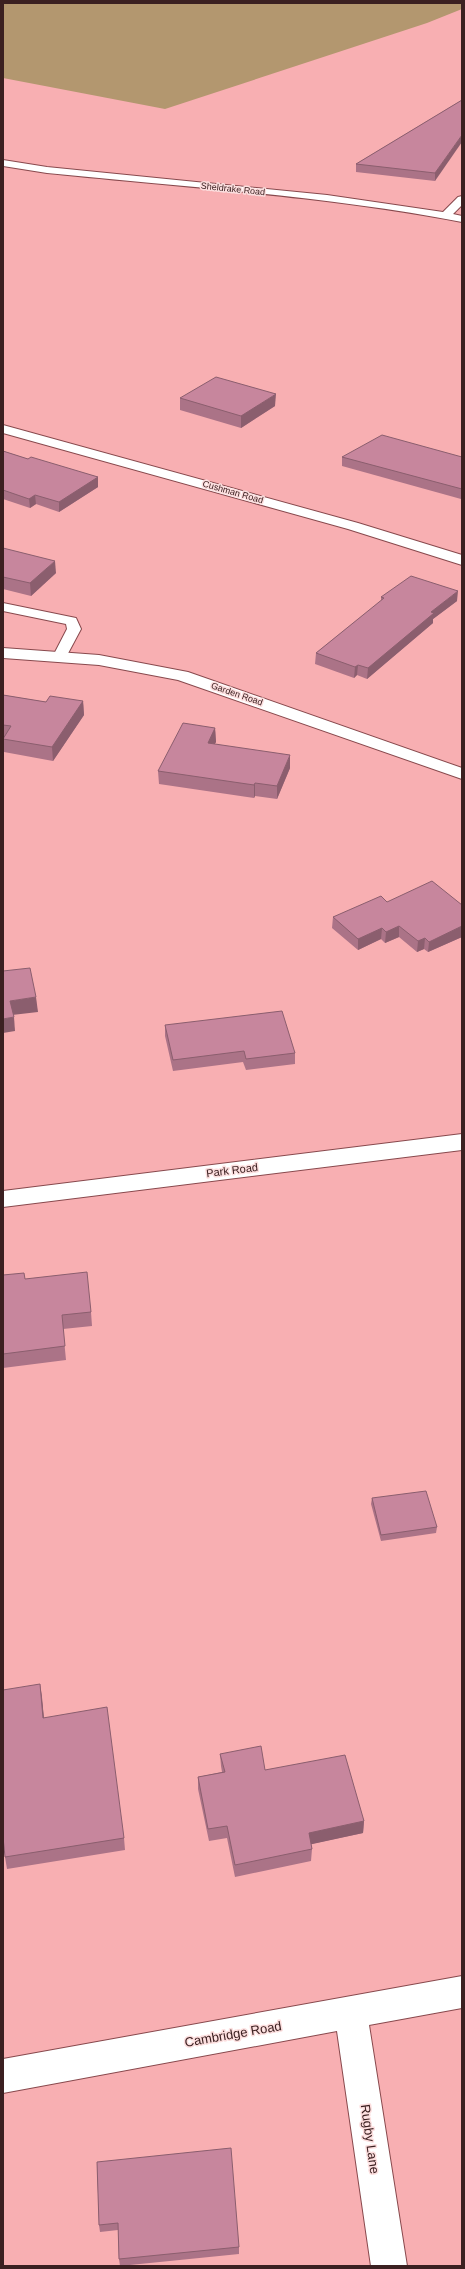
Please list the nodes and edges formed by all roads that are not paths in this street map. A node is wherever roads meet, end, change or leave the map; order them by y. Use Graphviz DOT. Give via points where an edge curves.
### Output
graph roads {
  1 [pos="3,163"];
  2 [pos="462,199"];
  3 [pos="445,216"];
  4 [pos="462,219"];
  5 [pos="3,429"];
  6 [pos="462,560"];
  7 [pos="3,607"];
  8 [pos="3,653"];
  9 [pos="60,656"];
  10 [pos="462,774"];
  11 [pos="462,1142"];
  12 [pos="3,1200"];
  13 [pos="462,1992"];
  14 [pos="351,2012"];
  15 [pos="3,2076"];
  16 [pos="389,2266"];
  1 -- 3 [label="street, Sheldrake Road" via="47,170 327,198"];
  2 -- 3 [label="street"];
  3 -- 4 [label="street, Sheldrake Road"];
  5 -- 6 [label="street, Cushman Road" via="347,524"];
  7 -- 9 [label="lane" via="71,621 74,629"];
  8 -- 9 [label="street, Garden Road"];
  9 -- 10 [label="street, Garden Road" via="133,665 182,676"];
  11 -- 12 [label="street, Park Road"];
  13 -- 14 [label="street, Cambridge Road"];
  14 -- 15 [label="street, Cambridge Road"];
  14 -- 16 [label="street, Rugby Lane"];
}
